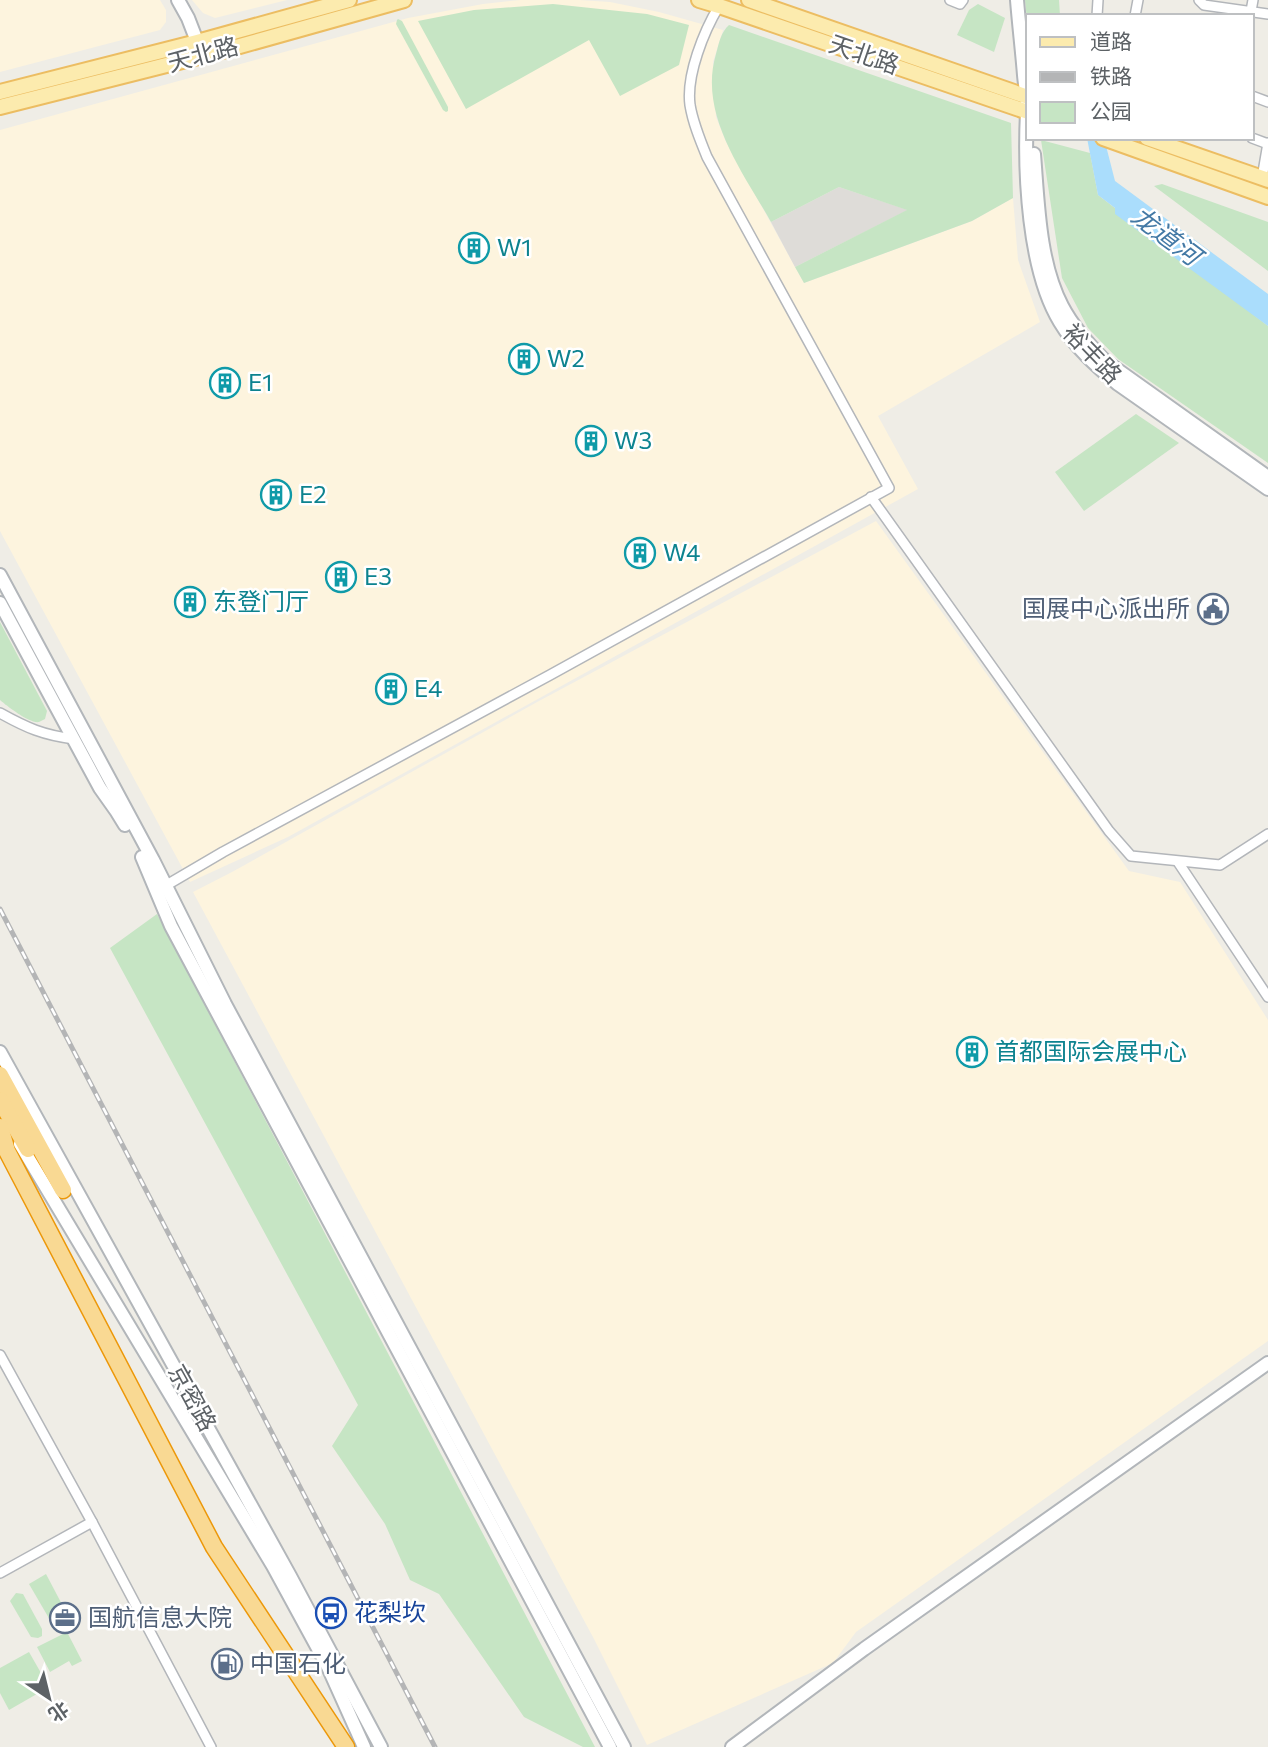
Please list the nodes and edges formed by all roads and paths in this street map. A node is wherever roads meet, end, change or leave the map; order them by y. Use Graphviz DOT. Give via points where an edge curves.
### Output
graph roads {
  1 [pos="178,0"];
  2 [pos="349,0"];
  3 [pos="404,0"];
  4 [pos="699,0"];
  5 [pos="749,0"];
  6 [pos="950,0"];
  7 [pos="963,0"];
  8 [pos="1017,0"];
  9 [pos="1199,0"];
  10 [pos="1253,0"];
  11 [pos="719,6"];
  12 [pos="1251,11"];
  13 [pos="1268,14"];
  14 [pos="200,49"];
  15 [pos="1026,87"];
  16 [pos="0,92"];
  17 [pos="1026,105"];
  18 [pos="1026,105"];
  19 [pos="0,107"];
  20 [pos="1026,118"];
  21 [pos="1032,140"];
  22 [pos="1109,140"];
  23 [pos="1153,140"];
  24 [pos="1268,143"];
  25 [pos="1265,179"];
  26 [pos="1268,197"];
  27 [pos="1268,477"];
  28 [pos="1268,489"];
  29 [pos="871,497"];
  30 [pos="0,575"];
  31 [pos="0,603"];
  32 [pos="0,713"];
  33 [pos="74,739"];
  34 [pos="1268,834"];
  35 [pos="1178,862"];
  36 [pos="166,886"];
  37 [pos="1268,997"];
  38 [pos="0,1052"];
  39 [pos="0,1075"];
  40 [pos="0,1100"];
  41 [pos="0,1111"];
  42 [pos="0,1127"];
  43 [pos="0,1355"];
  44 [pos="1268,1363"];
  45 [pos="92,1522"];
  46 [pos="0,1573"];
  47 [pos="211,1747"];
  48 [pos="346,1747"];
  49 [pos="364,1747"];
  50 [pos="381,1747"];
  51 [pos="610,1747"];
  52 [pos="624,1747"];
  53 [pos="732,1747"];
  1 -- 14 [label="street"];
  2 -- 14 [label="main road, 天北路"];
  3 -- 14 [label="main road, 天北路"];
  4 -- 11 [label="main road, 天北路"];
  5 -- 18 [label="main road, 天北路"];
  6 -- 7 [label="street" via="960,4"];
  8 -- 15 [label="street, 裕丰路"];
  9 -- 12 [label="street" via="1204,5"];
  10 -- 12 [label="street"];
  11 -- 17 [label="main road, 天北路"];
  11 -- 29 [label="street" via="691,79 696,131 889,488"];
  12 -- 13 [label="street"];
  14 -- 16 [label="main road, 天北路"];
  14 -- 19 [label="main road, 天北路"];
  20 -- 28 [label="street, 裕丰路" via="1030,220 1043,283 1059,321 1080,349 1118,384"];
  21 -- 27 [label="street, 裕丰路" via="1039,220 1051,281 1075,327 1105,361"];
  22 -- 26 [label="main road"];
  23 -- 25 [label="main road"];
  24 -- 25 [label="street"];
  29 -- 35 [label="street" via="1109,831 1131,856"];
  29 -- 36 [label="street"];
  30 -- 36 [label="street"];
  31 -- 33 [label="street"];
  32 -- 33 [label="street" via="49,736"];
  33 -- 51 [label="street" via="117,811 171,926"];
  34 -- 35 [label="street" via="1220,865"];
  35 -- 37 [label="street"];
  36 -- 52 [label="street"];
  38 -- 50 [label="street, 京密路"];
  39 -- 40 [label="highway" via="59,1193"];
  41 -- 49 [label="street, 京密路" via="273,1566 328,1667"];
  42 -- 48 [label="highway" via="7,1151 214,1547"];
  43 -- 45 [label="street"];
  44 -- 53 [label="street"];
  45 -- 46 [label="street"];
  45 -- 47 [label="street"];
}
